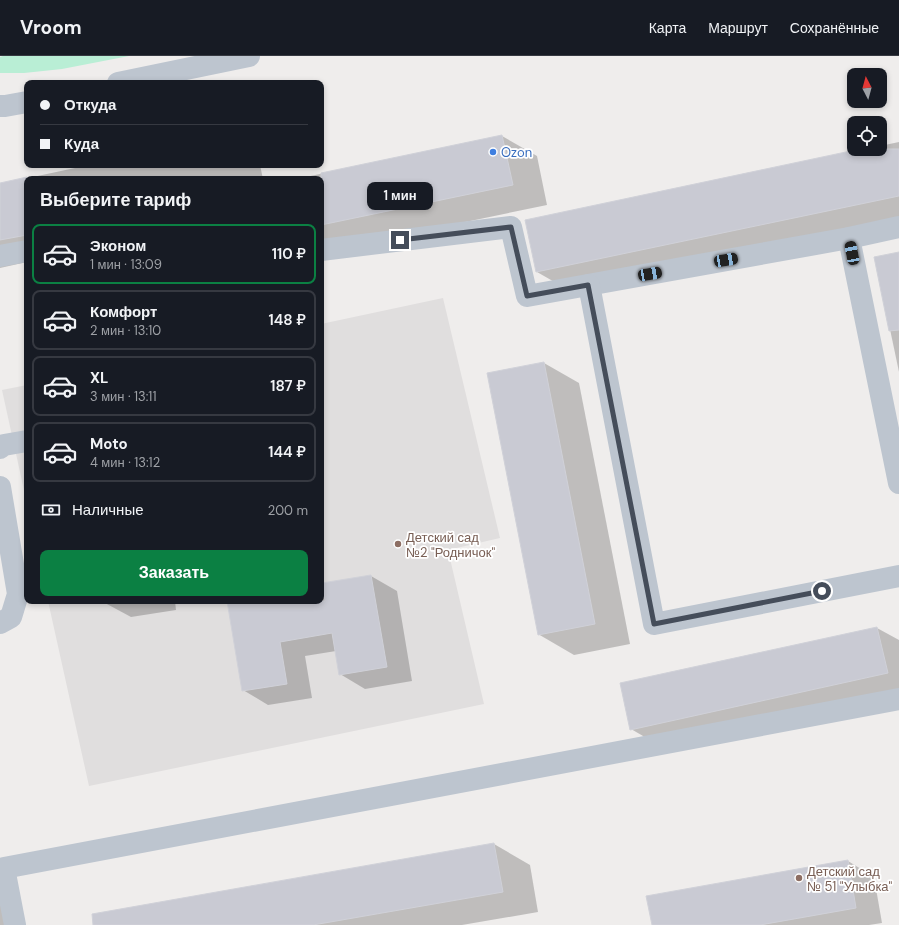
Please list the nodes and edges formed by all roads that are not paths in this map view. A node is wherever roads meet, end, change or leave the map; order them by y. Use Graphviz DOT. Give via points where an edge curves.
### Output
graph roads {
  1 [pos="249,56"];
  2 [pos="133,80"];
  3 [pos="24,103"];
  4 [pos="2,107"];
  5 [pos="899,227"];
  6 [pos="849,238"];
  7 [pos="324,250"];
  8 [pos="24,252"];
  9 [pos="0,256"];
  10 [pos="588,285"];
  11 [pos="24,442"];
  12 [pos="0,448"];
  13 [pos="899,484"];
  14 [pos="0,487"];
  15 [pos="899,576"];
  16 [pos="0,624"];
  17 [pos="899,700"];
  18 [pos="16,925"];
  1 -- 2 [label="street"];
  3 -- 4 [label="street"];
  5 -- 6 [label="street"];
  6 -- 10 [label="street"];
  6 -- 13 [label="street"];
  7 -- 10 [label="street" via="511,227 527,296"];
  8 -- 9 [label="street"];
  10 -- 15 [label="street" via="654,624"];
  11 -- 12 [label="street"];
  14 -- 16 [label="street" via="18,594 10,617"];
  17 -- 18 [label="street" via="4,868"];
}
